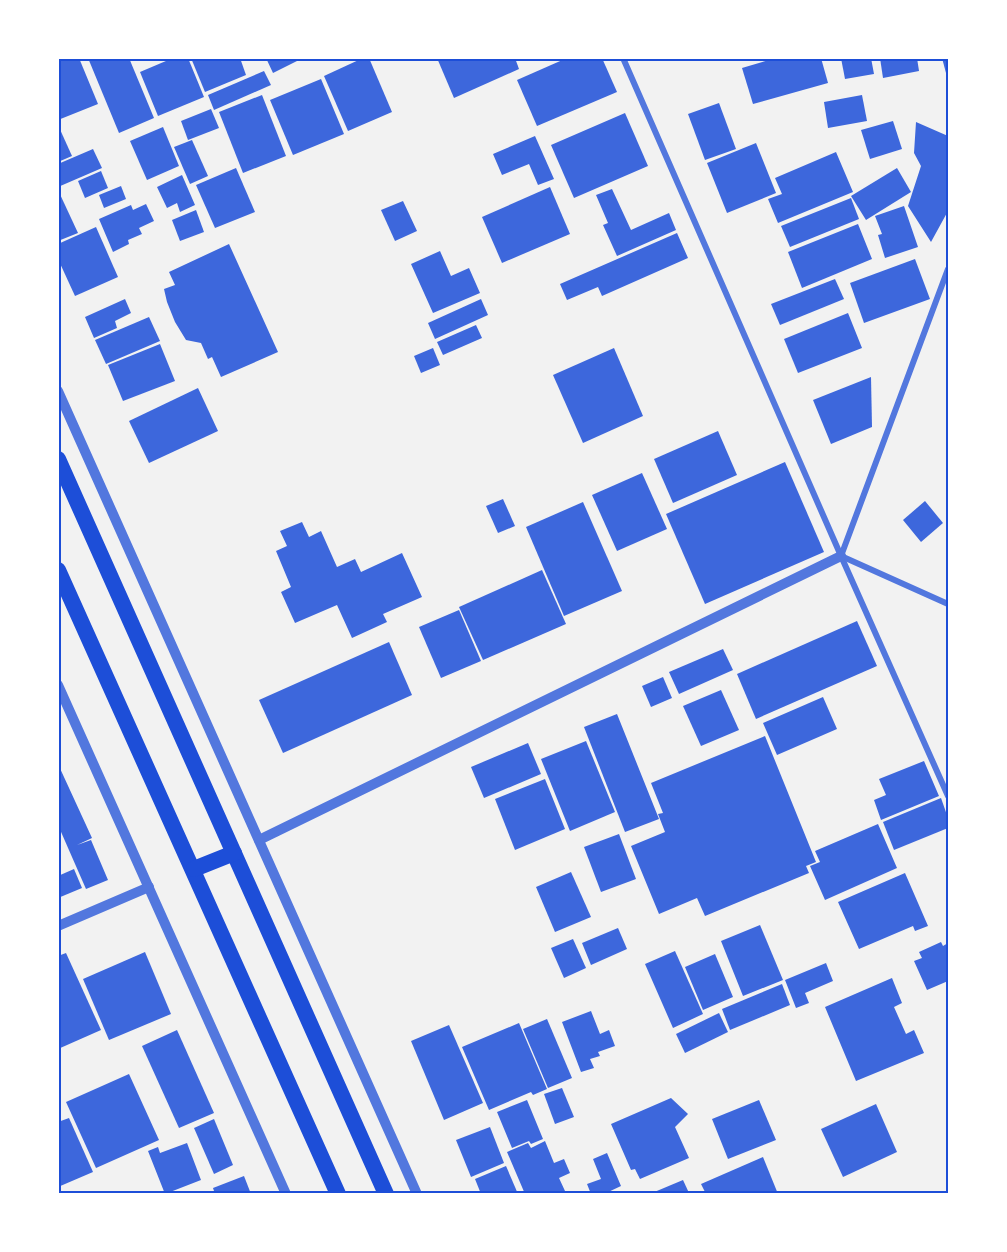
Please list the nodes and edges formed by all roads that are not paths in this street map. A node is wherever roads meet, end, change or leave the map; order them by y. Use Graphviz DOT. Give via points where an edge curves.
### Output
graph roads {
  1 [pos="623,58"];
  2 [pos="948,269"];
  3 [pos="58,391"];
  4 [pos="58,459"];
  5 [pos="841,556"];
  6 [pos="58,570"];
  7 [pos="948,604"];
  8 [pos="58,685"];
  9 [pos="948,796"];
  10 [pos="259,840"];
  11 [pos="234,853"];
  12 [pos="194,868"];
  13 [pos="149,887"];
  14 [pos="58,926"];
  15 [pos="286,1194"];
  16 [pos="338,1194"];
  17 [pos="386,1194"];
  18 [pos="417,1194"];
  1 -- 5 [label="street"];
  2 -- 5 [label="street"];
  3 -- 10 [label="street"];
  4 -- 11 [label="highway"];
  5 -- 7 [label="street"];
  5 -- 9 [label="street"];
  5 -- 10 [label="street"];
  6 -- 12 [label="highway"];
  8 -- 13 [label="street"];
  10 -- 18 [label="street"];
  11 -- 12 [label="highway"];
  11 -- 17 [label="highway"];
  12 -- 16 [label="highway"];
  13 -- 14 [label="street"];
  13 -- 15 [label="street"];
}
